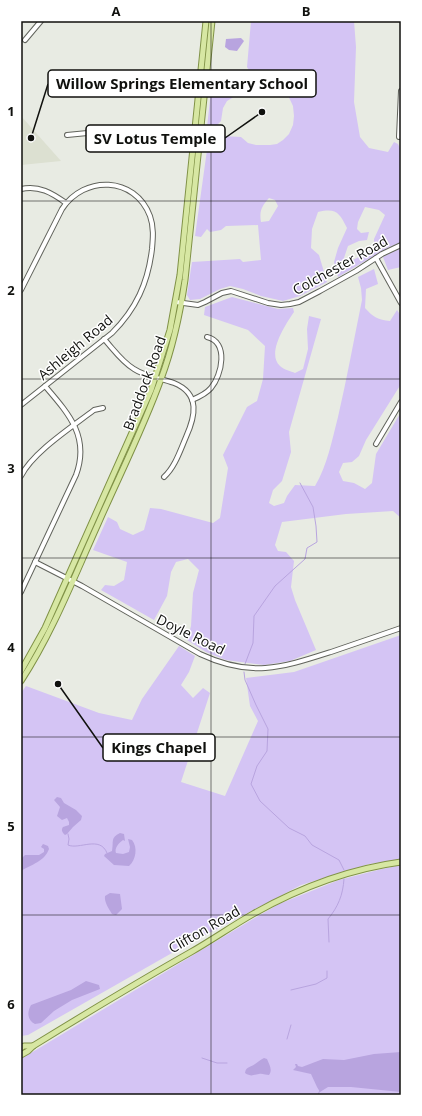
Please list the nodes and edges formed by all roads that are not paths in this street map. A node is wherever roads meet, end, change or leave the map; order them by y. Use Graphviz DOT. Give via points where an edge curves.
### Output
graph roads {
  1 [pos="41,21"];
  2 [pos="206,21"];
  3 [pos="212,21"];
  4 [pos="25,40"];
  5 [pos="401,91"];
  6 [pos="194,134"];
  7 [pos="67,135"];
  8 [pos="400,137"];
  9 [pos="21,189"];
  10 [pos="66,203"];
  11 [pos="401,245"];
  12 [pos="376,258"];
  13 [pos="21,290"];
  14 [pos="176,302"];
  15 [pos="182,303"];
  16 [pos="401,303"];
  17 [pos="207,337"];
  18 [pos="104,339"];
  19 [pos="158,378"];
  20 [pos="45,386"];
  21 [pos="192,400"];
  22 [pos="401,402"];
  23 [pos="21,405"];
  24 [pos="104,408"];
  25 [pos="75,425"];
  26 [pos="376,444"];
  27 [pos="21,476"];
  28 [pos="164,477"];
  29 [pos="35,562"];
  30 [pos="70,580"];
  31 [pos="21,592"];
  32 [pos="401,628"];
  33 [pos="21,671"];
  34 [pos="21,681"];
  35 [pos="401,862"];
  36 [pos="32,1046"];
  37 [pos="21,1048"];
  38 [pos="21,1055"];
  1 -- 4 [label="street"];
  2 -- 6 [label="main road, Braddock Road"];
  3 -- 15 [label="main road, Braddock Road"];
  5 -- 8 [label="street"];
  6 -- 7 [label="street" via="144,135 108,131"];
  6 -- 14 [label="main road, Braddock Road"];
  9 -- 10 [label="street" via="42,190"];
  10 -- 13 [label="street, Ashleigh Road"];
  10 -- 18 [label="street, Ashleigh Road" via="78,192 98,185 124,189 136,196 144,205 153,227 144,286 131,311"];
  11 -- 12 [label="street, Colchester Road"];
  12 -- 15 [label="street, Colchester Road" via="299,302 281,305 268,303 231,291 202,304"];
  12 -- 16 [label="street"];
  14 -- 15 [label="street, Colchester Road"];
  14 -- 19 [label="main road, Braddock Road"];
  15 -- 19 [label="main road, Braddock Road" via="176,330"];
  17 -- 21 [label="street" via="217,342 221,364 211,388"];
  18 -- 19 [label="street" via="129,366"];
  18 -- 20 [label="street, Ashleigh Road"];
  19 -- 21 [label="street" via="179,385"];
  19 -- 30 [label="main road, Braddock Road"];
  20 -- 23 [label="street, Ashleigh Road"];
  20 -- 25 [label="street"];
  21 -- 28 [label="street" via="192,424 171,469"];
  22 -- 26 [label="street"];
  24 -- 25 [label="street" via="94,410"];
  25 -- 27 [label="street" via="30,461"];
  25 -- 29 [label="street" via="81,445 79,467"];
  29 -- 30 [label="street, Doyle Road"];
  29 -- 31 [label="street"];
  30 -- 32 [label="street, Doyle Road" via="195,652 215,661 237,666 262,669 284,666"];
  30 -- 33 [label="main road, Braddock Road"];
  30 -- 34 [label="main road, Braddock Road" via="48,635"];
  35 -- 36 [label="main road, Clifton Road" via="335,878 272,904"];
  36 -- 37 [label="main road, Clifton Road"];
  36 -- 38 [label="main road, Clifton Road"];
}
